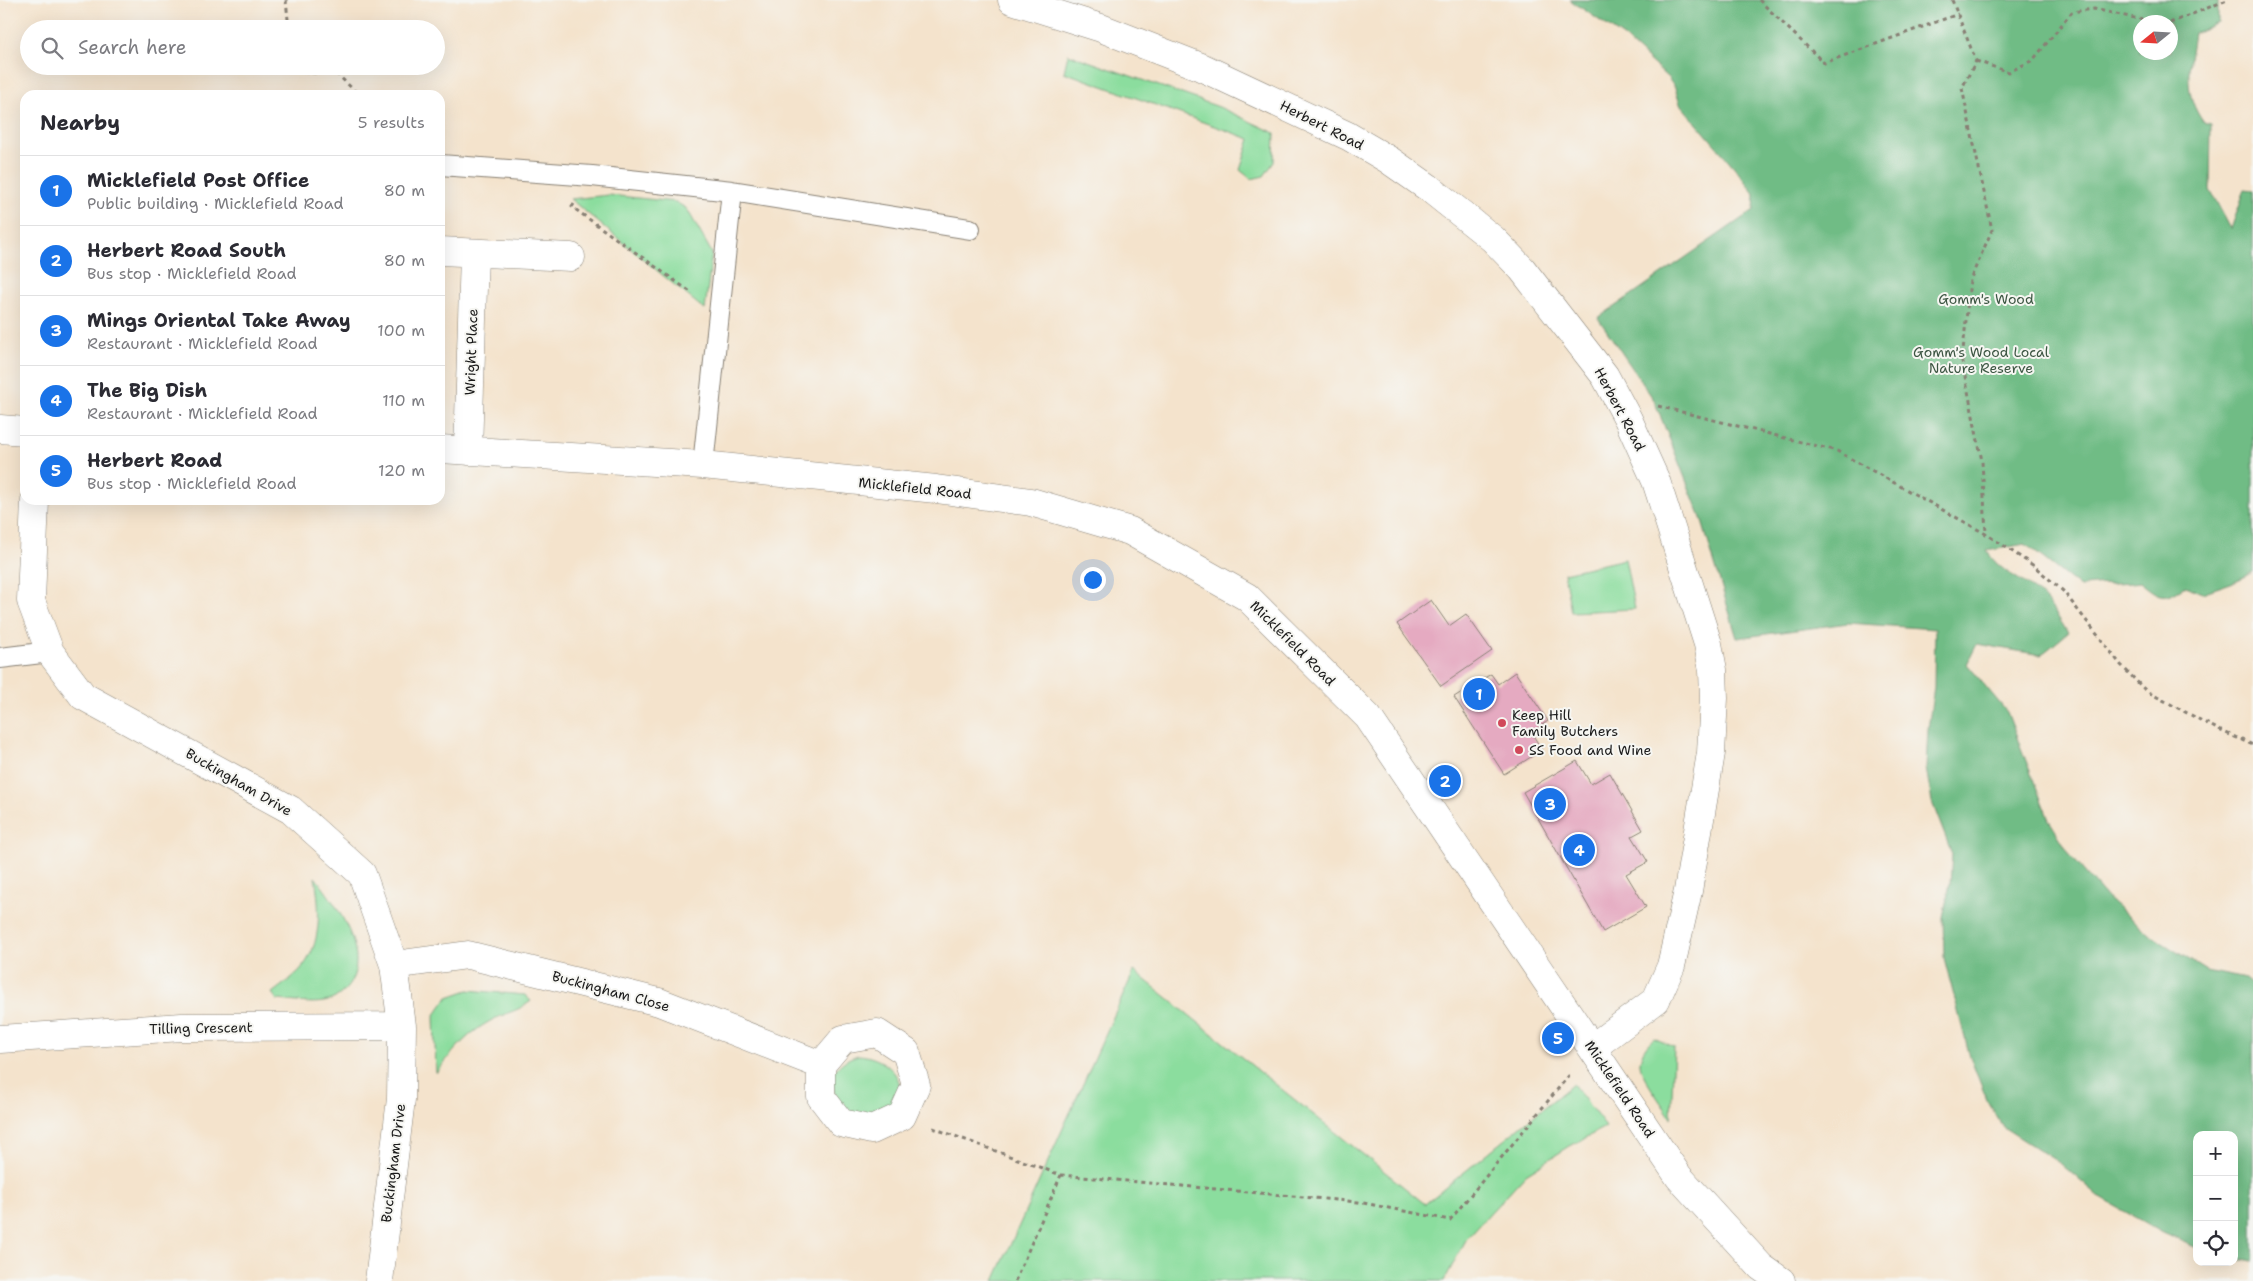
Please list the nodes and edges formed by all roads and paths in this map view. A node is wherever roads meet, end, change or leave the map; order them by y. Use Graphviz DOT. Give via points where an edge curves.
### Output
graph roads {
  1 [pos="286,0"];
  2 [pos="1012,0"];
  3 [pos="1759,0"];
  4 [pos="1952,0"];
  5 [pos="2227,0"];
  6 [pos="1958,14"];
  7 [pos="2133,18"];
  8 [pos="288,20"];
  9 [pos="2178,20"];
  10 [pos="1976,61"];
  11 [pos="338,75"];
  12 [pos="354,90"];
  13 [pos="445,165"];
  14 [pos="592,176"];
  15 [pos="732,191"];
  16 [pos="970,229"];
  17 [pos="445,251"];
  18 [pos="474,254"];
  19 [pos="570,257"];
  20 [pos="720,313"];
  21 [pos="1628,420"];
  22 [pos="0,429"];
  23 [pos="20,431"];
  24 [pos="445,449"];
  25 [pos="468,450"];
  26 [pos="703,465"];
  27 [pos="35,505"];
  28 [pos="1986,534"];
  29 [pos="50,652"];
  30 [pos="0,658"];
  31 [pos="2253,745"];
  32 [pos="394,965"];
  33 [pos="402,1026"];
  34 [pos="0,1039"];
  35 [pos="1592,1048"];
  36 [pos="821,1065"];
  37 [pos="902,1116"];
  38 [pos="1061,1175"];
  39 [pos="379,1281"];
  40 [pos="1015,1281"];
  41 [pos="1781,1281"];
  1 -- 8 [label="path"];
  2 -- 21 [label="street, Herbert Road" via="1101,28 1201,67 1348,136 1388,160 1494,239 1522,269 1605,376"];
  3 -- 6 [label="path" via="1824,63"];
  4 -- 6 [label="path"];
  5 -- 9 [label="path"];
  6 -- 10 [label="path"];
  7 -- 10 [label="path" via="2094,9 2072,12 2033,60 2009,72"];
  10 -- 28 [label="path" via="1962,88 1992,230 1970,280 1962,361 1982,461"];
  11 -- 12 [label="path"];
  13 -- 14 [label="lane"];
  14 -- 15 [label="lane"];
  14 -- 20 [label="path" via="572,207"];
  15 -- 16 [label="lane"];
  15 -- 20 [label="lane"];
  17 -- 18 [label="street"];
  18 -- 19 [label="street"];
  18 -- 25 [label="street, Wright Place"];
  20 -- 26 [label="lane"];
  21 -- 28 [label="path" via="1660,405 1837,451"];
  21 -- 35 [label="street, Herbert Road" via="1656,481 1708,644 1714,698 1711,753 1688,891 1671,966 1656,1000"];
  22 -- 23 [label="street"];
  24 -- 25 [label="street, Micklefield Road"];
  25 -- 26 [label="street, Micklefield Road"];
  26 -- 35 [label="street, Micklefield Road" via="1031,502 1130,531 1247,597 1368,717"];
  27 -- 29 [label="street, Buckingham Drive" via="31,601"];
  28 -- 31 [label="path" via="2034,566 2063,591 2121,665 2146,691"];
  29 -- 30 [label="lane"];
  29 -- 32 [label="street, Buckingham Drive" via="83,696 291,810 362,874"];
  32 -- 33 [label="street, Buckingham Drive"];
  32 -- 36 [label="street, Buckingham Close" via="468,955 659,1002"];
  33 -- 34 [label="street, Tilling Crescent" via="182,1027"];
  33 -- 39 [label="street, Buckingham Drive" via="401,1099"];
  35 -- 38 [label="path" via="1450,1220 1358,1202"];
  35 -- 41 [label="street, Micklefield Road" via="1680,1177 1761,1267"];
  36 -- 37 [label="street" via="821,1097 841,1123 872,1130"];
  36 -- 37 [label="street" via="843,1038 877,1033 906,1052 916,1085"];
  37 -- 38 [label="path"];
  38 -- 40 [label="path"];
}
